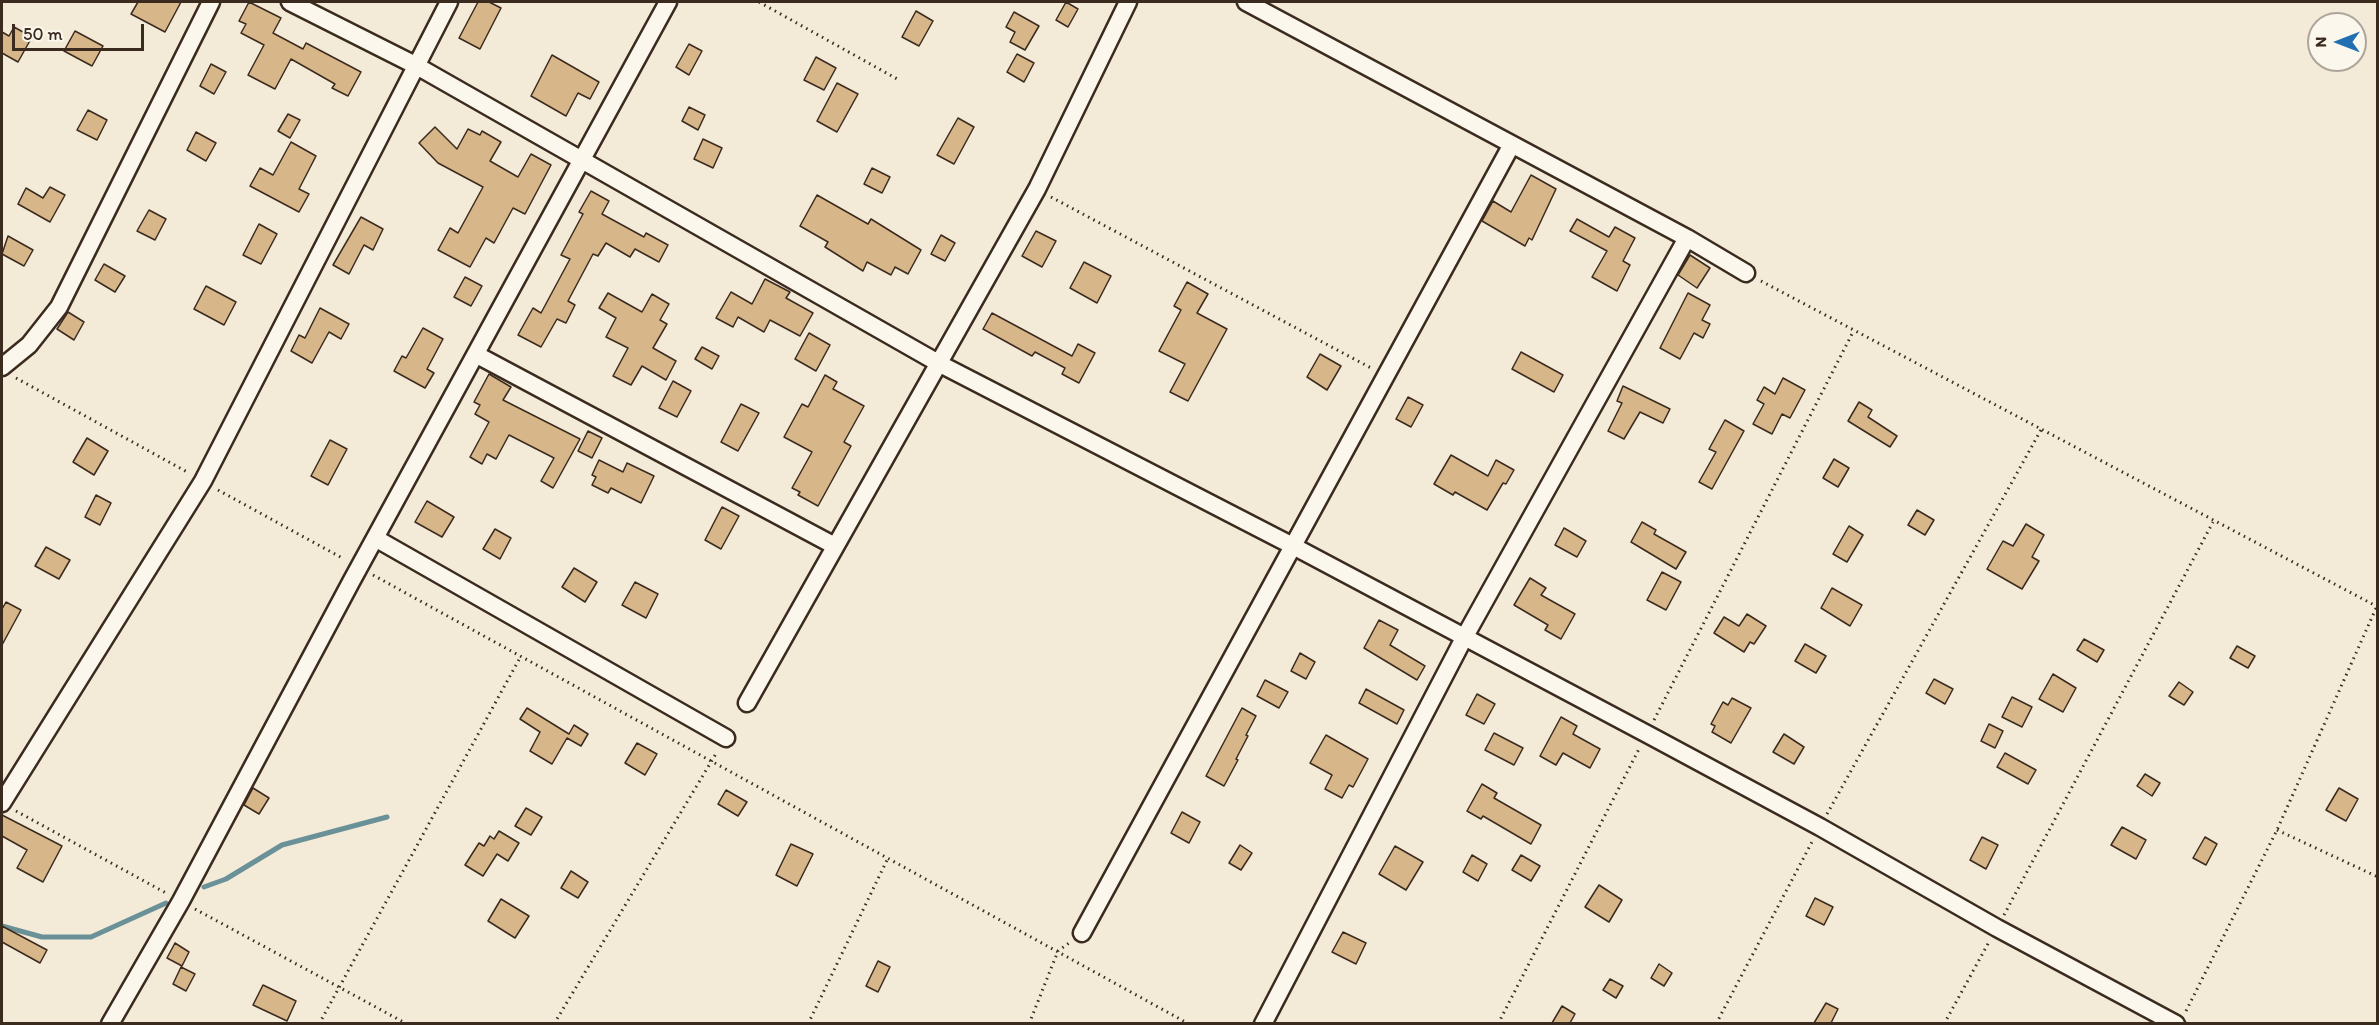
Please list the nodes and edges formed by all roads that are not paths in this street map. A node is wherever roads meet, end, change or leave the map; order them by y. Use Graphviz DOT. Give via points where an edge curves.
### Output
graph roads {
  1 [pos="211,2"];
  2 [pos="290,2"];
  3 [pos="449,2"];
  4 [pos="668,2"];
  5 [pos="1128,2"];
  6 [pos="1246,2"];
  7 [pos="415,65"];
  8 [pos="1511,146"];
  9 [pos="582,160"];
  10 [pos="1687,238"];
  11 [pos="1746,273"];
  12 [pos="477,355"];
  13 [pos="940,364"];
  14 [pos="7,371"];
  15 [pos="375,538"];
  16 [pos="835,546"];
  17 [pos="1293,546"];
  18 [pos="1464,638"];
  19 [pos="747,703"];
  20 [pos="726,738"];
  21 [pos="2,803"];
  22 [pos="1082,933"];
  23 [pos="2180,1018"];
  24 [pos="110,1023"];
  25 [pos="1263,1023"];
  1 -- 14 [label="street" via="59,307"];
  2 -- 7 [label="street"];
  3 -- 7 [label="street"];
  4 -- 9 [label="street"];
  5 -- 13 [label="street" via="1037,189"];
  6 -- 8 [label="street"];
  7 -- 9 [label="street"];
  7 -- 21 [label="street" via="203,481"];
  8 -- 10 [label="street"];
  8 -- 17 [label="street"];
  9 -- 12 [label="street"];
  9 -- 13 [label="street"];
  10 -- 11 [label="street"];
  10 -- 18 [label="street"];
  12 -- 15 [label="street"];
  12 -- 16 [label="street"];
  13 -- 16 [label="street"];
  13 -- 17 [label="street"];
  15 -- 20 [label="street"];
  15 -- 24 [label="street" via="181,901"];
  16 -- 19 [label="street"];
  17 -- 18 [label="street"];
  17 -- 22 [label="street"];
  18 -- 23 [label="street" via="1820,827 1997,928"];
  18 -- 25 [label="street"];
}
